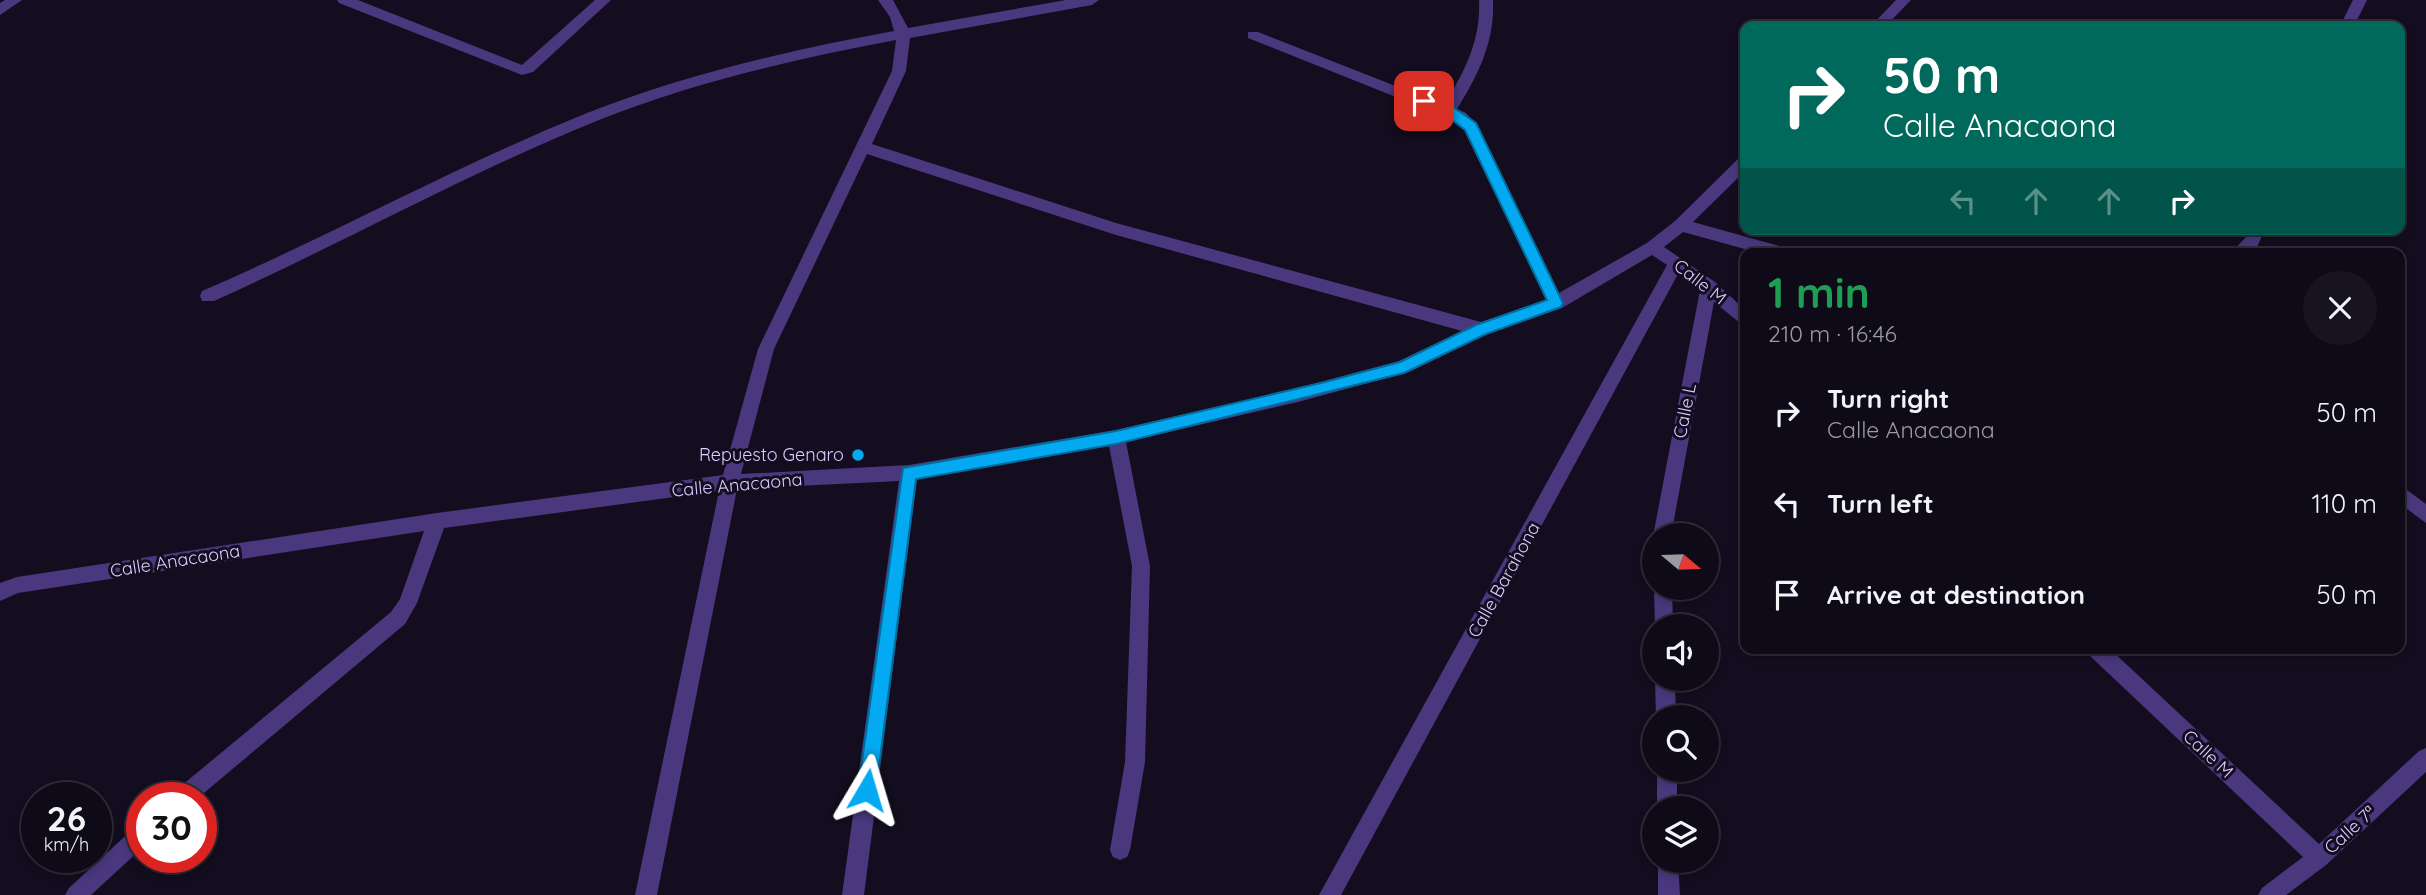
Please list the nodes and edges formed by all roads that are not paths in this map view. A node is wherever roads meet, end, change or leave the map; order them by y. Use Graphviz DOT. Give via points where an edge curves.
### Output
graph roads {
  1 [pos="15,0"];
  2 [pos="344,0"];
  3 [pos="604,0"];
  4 [pos="885,0"];
  5 [pos="1092,0"];
  6 [pos="1486,0"];
  7 [pos="1904,0"];
  8 [pos="2360,0"];
  9 [pos="0,10"];
  10 [pos="1883,21"];
  11 [pos="2350,21"];
  12 [pos="1253,35"];
  13 [pos="904,36"];
  14 [pos="1448,110"];
  15 [pos="864,147"];
  16 [pos="1740,166"];
  17 [pos="1681,225"];
  18 [pos="1653,247"];
  19 [pos="1764,248"];
  20 [pos="1676,263"];
  21 [pos="1709,286"];
  22 [pos="208,296"];
  23 [pos="1556,303"];
  24 [pos="1740,315"];
  25 [pos="1481,329"];
  26 [pos="1116,437"];
  27 [pos="909,473"];
  28 [pos="730,482"];
  29 [pos="2405,497"];
  30 [pos="2426,515"];
  31 [pos="437,521"];
  32 [pos="1664,523"];
  33 [pos="0,592"];
  34 [pos="2101,654"];
  35 [pos="2426,758"];
  36 [pos="201,782"];
  37 [pos="126,849"];
  38 [pos="1120,850"];
  39 [pos="2319,858"];
  40 [pos="1668,873"];
  41 [pos="76,895"];
  42 [pos="646,895"];
  43 [pos="853,895"];
  44 [pos="1330,895"];
  45 [pos="1669,895"];
  46 [pos="2269,895"];
  1 -- 9 [label="street"];
  2 -- 3 [label="street" via="522,70"];
  4 -- 13 [label="street" via="897,14"];
  5 -- 13 [label="street"];
  6 -- 14 [label="street" via="1482,46 1473,71"];
  7 -- 10 [label="street"];
  8 -- 11 [label="street"];
  12 -- 14 [label="street"];
  13 -- 15 [label="street" via="899,71"];
  13 -- 22 [label="street" via="773,60 652,94 416,196"];
  14 -- 23 [label="street" via="1471,126"];
  15 -- 25 [label="street" via="1116,229"];
  15 -- 28 [label="street" via="766,349"];
  16 -- 17 [label="street"];
  17 -- 18 [label="street"];
  17 -- 19 [label="street"];
  18 -- 20 [label="street, Calle M"];
  18 -- 23 [label="street, Calle Anacaona"];
  20 -- 21 [label="street, Calle M"];
  20 -- 44 [label="street, Calle Barahona"];
  21 -- 24 [label="street, Calle M"];
  21 -- 32 [label="street, Calle L"];
  23 -- 25 [label="street, Calle Anacaona"];
  25 -- 26 [label="street, Calle Anacaona" via="1404,367"];
  26 -- 27 [label="street, Calle Anacaona"];
  26 -- 38 [label="street" via="1141,566 1135,762"];
  27 -- 28 [label="street, Calle Anacaona"];
  27 -- 43 [label="street"];
  28 -- 31 [label="street, Calle Anacaona"];
  28 -- 42 [label="street"];
  29 -- 30 [label="street"];
  31 -- 33 [label="street, Calle Anacaona" via="18,585"];
  31 -- 36 [label="street" via="408,603 398,618"];
  34 -- 39 [label="street, Calle M"];
  35 -- 39 [label="street, Calle 7ª"];
  37 -- 41 [label="street"];
  39 -- 46 [label="street, Calle 7ª"];
  40 -- 45 [label="street"];
}
